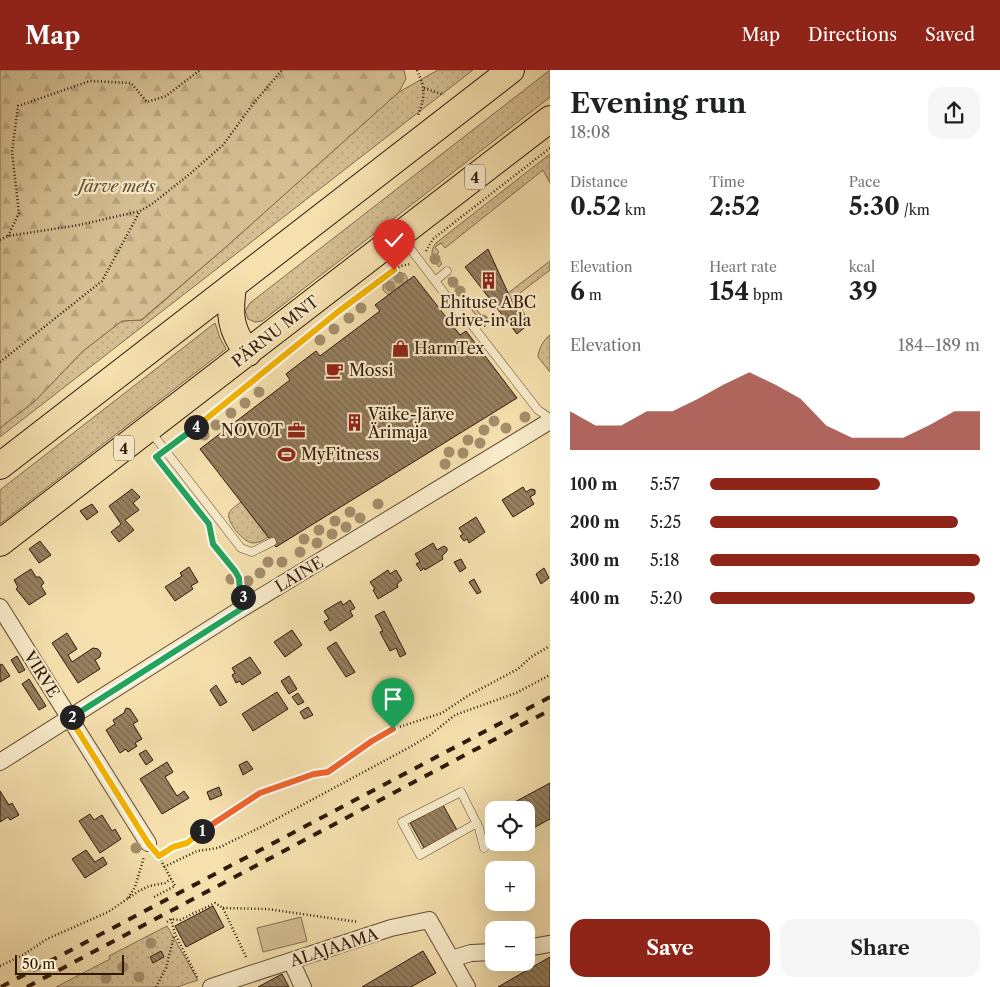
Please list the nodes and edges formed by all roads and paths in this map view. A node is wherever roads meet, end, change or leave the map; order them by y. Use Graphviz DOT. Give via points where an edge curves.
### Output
graph roads {
  1 [pos="200,70"];
  2 [pos="282,70"];
  3 [pos="417,70"];
  4 [pos="511,70"];
  5 [pos="424,88"];
  6 [pos="447,97"];
  7 [pos="550,119"];
  8 [pos="417,120"];
  9 [pos="550,148"];
  10 [pos="140,211"];
  11 [pos="400,235"];
  12 [pos="8,236"];
  13 [pos="0,240"];
  14 [pos="426,252"];
  15 [pos="409,265"];
  16 [pos="447,271"];
  17 [pos="435,281"];
  18 [pos="233,287"];
  19 [pos="248,353"];
  20 [pos="0,362"];
  21 [pos="550,420"];
  22 [pos="149,429"];
  23 [pos="166,450"];
  24 [pos="0,466"];
  25 [pos="209,524"];
  26 [pos="272,542"];
  27 [pos="0,543"];
  28 [pos="249,604"];
  29 [pos="0,607"];
  30 [pos="550,646"];
  31 [pos="550,676"];
  32 [pos="70,718"];
  33 [pos="0,762"];
  34 [pos="477,823"];
  35 [pos="148,843"];
  36 [pos="484,848"];
  37 [pos="159,856"];
  38 [pos="164,867"];
  39 [pos="171,879"];
  40 [pos="154,897"];
  41 [pos="127,900"];
  42 [pos="223,908"];
  43 [pos="171,919"];
  44 [pos="167,922"];
  45 [pos="362,923"];
  46 [pos="174,934"];
  47 [pos="550,944"];
  48 [pos="535,946"];
  49 [pos="485,952"];
  50 [pos="451,959"];
  51 [pos="291,961"];
  52 [pos="0,966"];
  53 [pos="254,973"];
  54 [pos="156,987"];
  55 [pos="203,987"];
  56 [pos="211,987"];
  57 [pos="303,987"];
  58 [pos="467,987"];
  1 -- 12 [label="path" via="166,96 146,102 131,83 90,81 18,106 12,152 19,213"];
  2 -- 10 [label="path" via="223,145"];
  3 -- 5 [label="path"];
  4 -- 18 [label="highway"];
  5 -- 6 [label="path"];
  5 -- 8 [label="path"];
  7 -- 11 [label="highway, PÄRNU MNT / 4"];
  9 -- 14 [label="path" via="433,238"];
  10 -- 12 [label="path"];
  10 -- 20 [label="path" via="102,281"];
  11 -- 17 [label="lane"];
  11 -- 19 [label="highway, PÄRNU MNT / 4"];
  12 -- 13 [label="path"];
  15 -- 23 [label="path" via="394,270 339,311"];
  16 -- 17 [label="lane"];
  17 -- 21 [label="lane" via="538,410"];
  18 -- 19 [label="highway" via="232,321 237,339"];
  18 -- 24 [label="highway"];
  19 -- 22 [label="highway, PÄRNU MNT / 4"];
  21 -- 28 [label="street, LAINE"];
  22 -- 23 [label="lane"];
  22 -- 27 [label="highway, PÄRNU MNT / 4"];
  23 -- 26 [label="lane" via="242,548 252,552"];
  25 -- 28 [label="path" via="213,544 235,571 240,593"];
  28 -- 32 [label="street, LAINE"];
  29 -- 32 [label="street, VIRVE"];
  30 -- 37 [label="path" via="518,669 442,713 393,729 328,772 260,793 187,843"];
  31 -- 38 [label="path" via="516,693 455,714 410,747 265,825 218,848 197,851"];
  32 -- 33 [label="street, LAINE"];
  32 -- 35 [label="street, VIRVE"];
  34 -- 34 [label="lane" via="461,792 402,822 420,855"];
  34 -- 36 [label="lane"];
  35 -- 37 [label="path"];
  35 -- 41 [label="path" via="135,887"];
  37 -- 38 [label="path"];
  38 -- 39 [label="path"];
  39 -- 40 [label="path" via="175,886"];
  39 -- 41 [label="path" via="149,886"];
  41 -- 52 [label="path"];
  42 -- 43 [label="path" via="215,903 180,920"];
  42 -- 45 [label="path" via="267,909"];
  42 -- 53 [label="path"];
  43 -- 44 [label="path"];
  43 -- 46 [label="path"];
  46 -- 54 [label="path" via="168,962"];
  46 -- 55 [label="path"];
  47 -- 48 [label="street"];
  49 -- 50 [label="street"];
  50 -- 51 [label="street, ALAJAAMA" via="429,920 391,928"];
  50 -- 58 [label="street"];
  51 -- 53 [label="street, ALAJAAMA"];
  51 -- 57 [label="street"];
  53 -- 56 [label="street, ALAJAAMA"];
}
